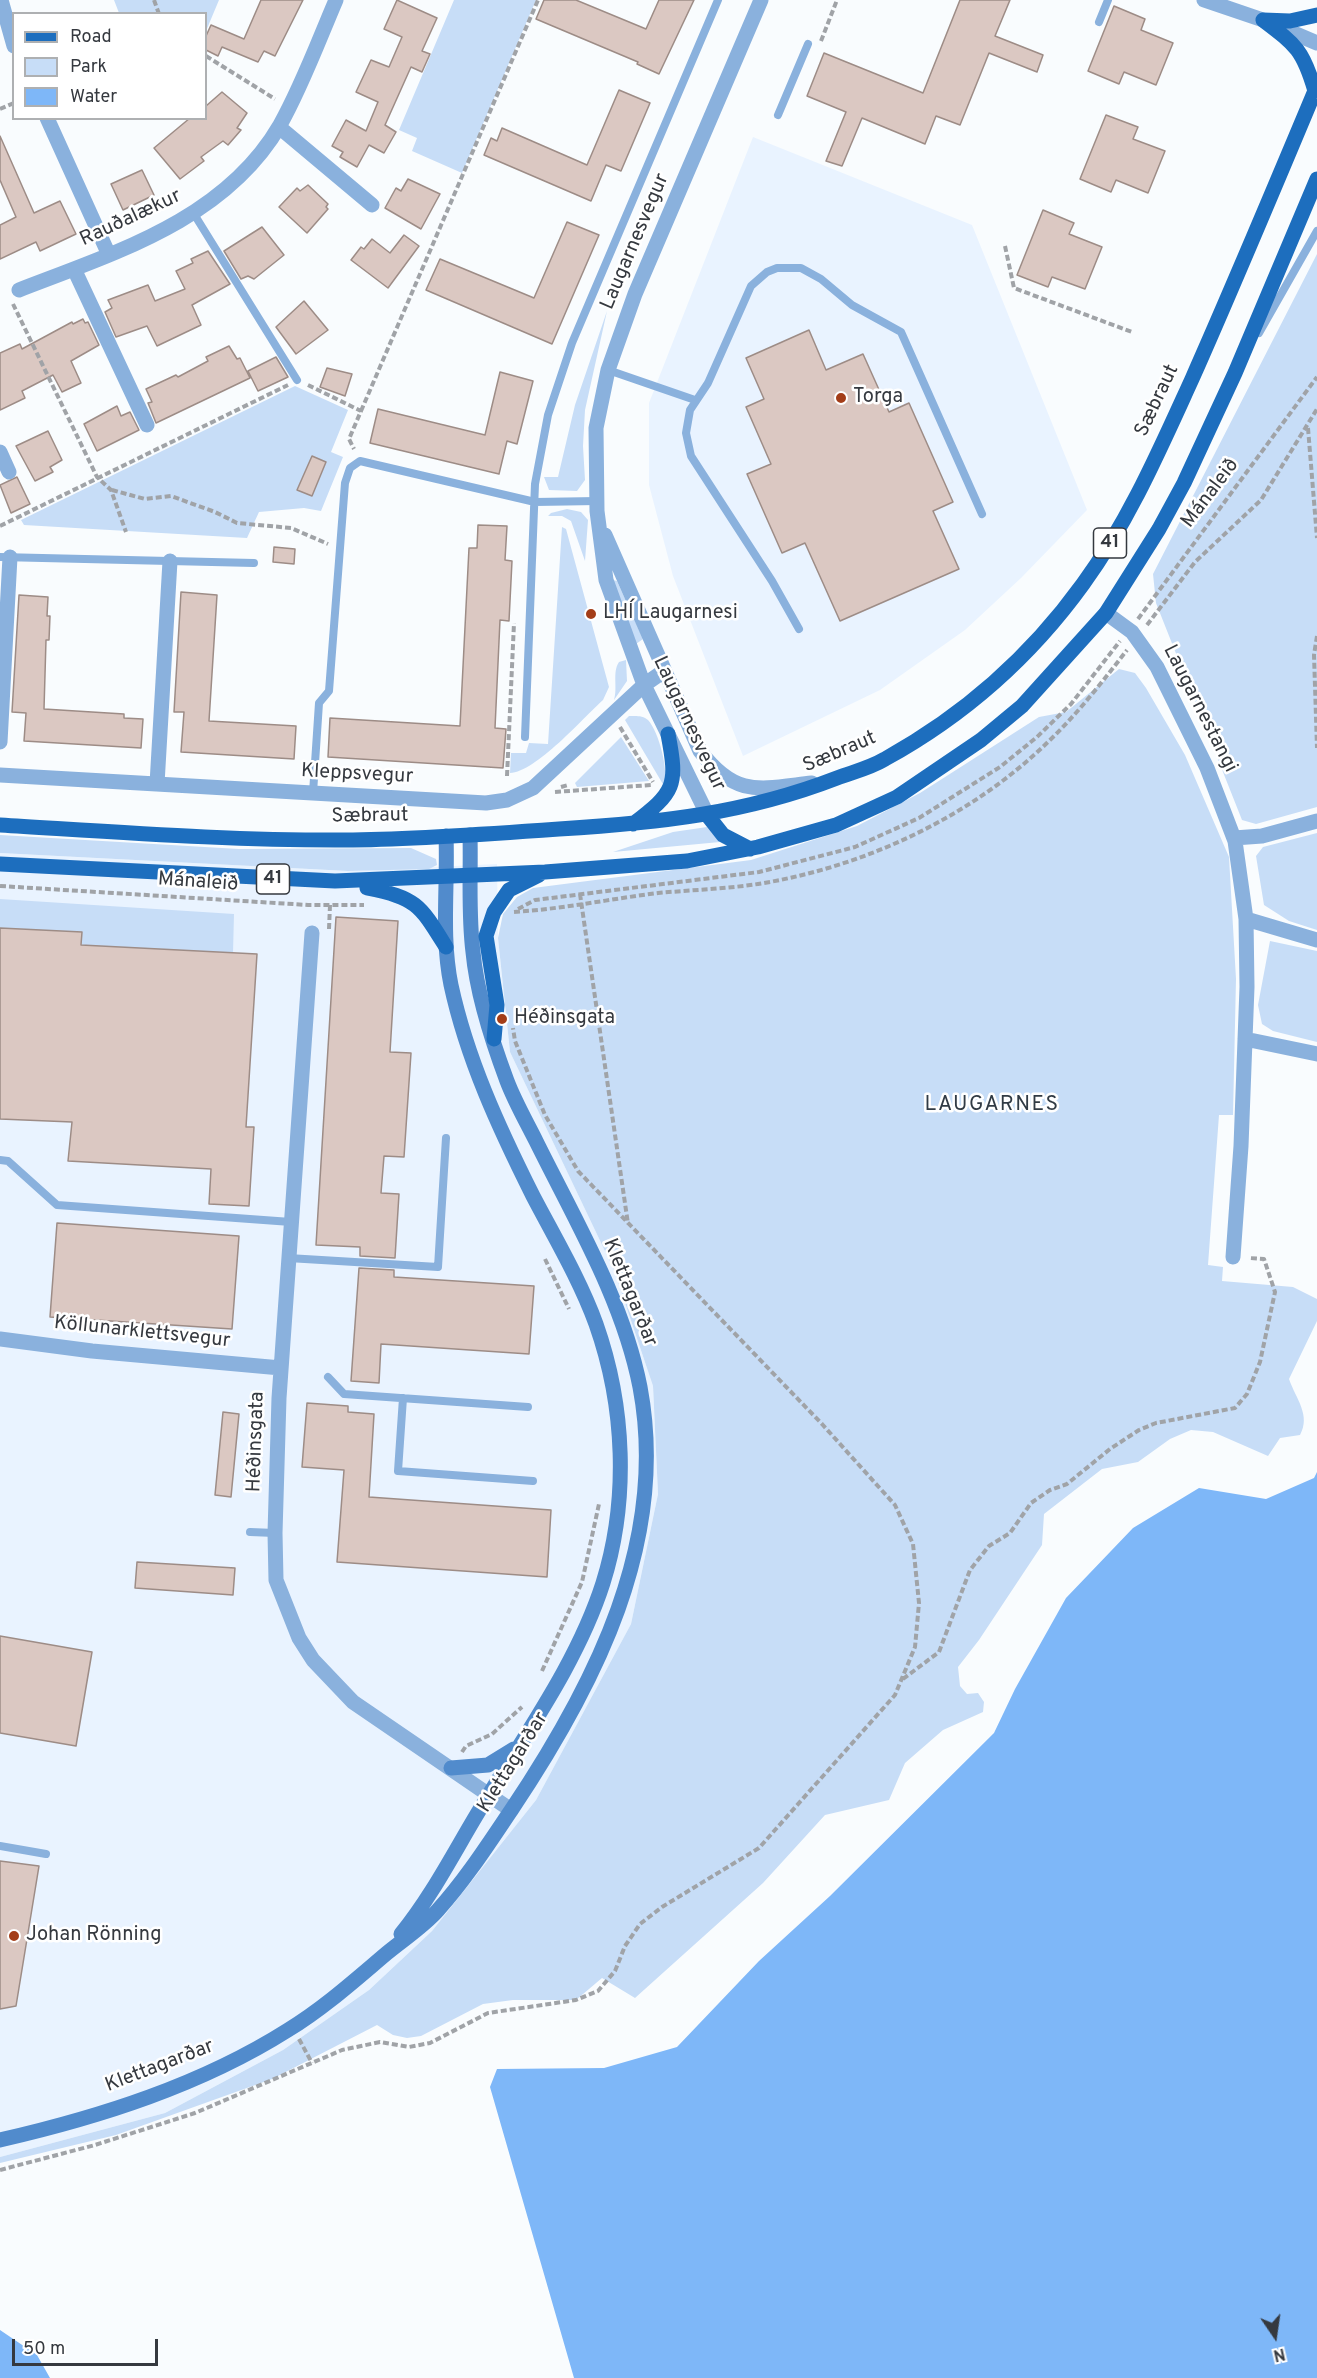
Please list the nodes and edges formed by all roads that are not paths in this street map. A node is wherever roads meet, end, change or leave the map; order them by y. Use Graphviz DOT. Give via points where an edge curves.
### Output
graph roads {
  1 [pos="2,0"];
  2 [pos="336,0"];
  3 [pos="718,0"];
  4 [pos="761,0"];
  5 [pos="1108,0"];
  6 [pos="1204,0"];
  7 [pos="1221,3"];
  8 [pos="1317,15"];
  9 [pos="1263,20"];
  10 [pos="1099,22"];
  11 [pos="12,38"];
  12 [pos="1317,43"];
  13 [pos="808,44"];
  14 [pos="1316,88"];
  15 [pos="778,115"];
  16 [pos="48,120"];
  17 [pos="279,127"];
  18 [pos="1317,179"];
  19 [pos="372,205"];
  20 [pos="194,214"];
  21 [pos="1317,231"];
  22 [pos="110,255"];
  23 [pos="74,269"];
  24 [pos="14,293"];
  25 [pos="609,370"];
  26 [pos="1235,373"];
  27 [pos="297,380"];
  28 [pos="695,400"];
  29 [pos="147,425"];
  30 [pos="0,452"];
  31 [pos="9,471"];
  32 [pos="535,502"];
  33 [pos="597,506"];
  34 [pos="982,514"];
  35 [pos="5,557"];
  36 [pos="170,561"];
  37 [pos="254,563"];
  38 [pos="1106,613"];
  39 [pos="799,629"];
  40 [pos="664,671"];
  41 [pos="644,685"];
  42 [pos="668,734"];
  43 [pos="525,738"];
  44 [pos="0,742"];
  45 [pos="0,775"];
  46 [pos="830,781"];
  47 [pos="157,784"];
  48 [pos="313,793"];
  49 [pos="708,816"];
  50 [pos="1317,821"];
  51 [pos="633,824"];
  52 [pos="0,825"];
  53 [pos="470,835"];
  54 [pos="446,836"];
  55 [pos="1234,838"];
  56 [pos="750,849"];
  57 [pos="0,864"];
  58 [pos="545,872"];
  59 [pos="471,876"];
  60 [pos="447,878"];
  61 [pos="335,881"];
  62 [pos="1246,919"];
  63 [pos="312,933"];
  64 [pos="1317,940"];
  65 [pos="446,947"];
  66 [pos="494,1039"];
  67 [pos="1245,1039"];
  68 [pos="1317,1054"];
  69 [pos="446,1138"];
  70 [pos="0,1160"];
  71 [pos="291,1222"];
  72 [pos="1233,1257"];
  73 [pos="288,1258"];
  74 [pos="0,1339"];
  75 [pos="281,1368"];
  76 [pos="328,1377"];
  77 [pos="403,1398"];
  78 [pos="528,1407"];
  79 [pos="533,1481"];
  80 [pos="250,1532"];
  81 [pos="275,1533"];
  82 [pos="522,1744"];
  83 [pos="451,1768"];
  84 [pos="488,1794"];
  85 [pos="511,1810"];
  86 [pos="0,1846"];
  87 [pos="46,1854"];
  88 [pos="380,1959"];
  89 [pos="0,2140"];
  1 -- 11 [label="street"];
  2 -- 17 [label="street, Rauðalækur"];
  3 -- 32 [label="lane" via="572,343 548,415"];
  4 -- 25 [label="street, Laugarnesvegur" via="635,294"];
  5 -- 10 [label="lane"];
  6 -- 7 [label="street"];
  7 -- 9 [label="street"];
  8 -- 9 [label="main road" via="1290,21"];
  9 -- 12 [label="street"];
  9 -- 14 [label="main road" via="1294,43"];
  13 -- 15 [label="lane"];
  14 -- 46 [label="main road, Sæbraut / 41" via="1258,230 1168,430 1113,540 1084,583 1042,636 968,704 883,761"];
  16 -- 22 [label="street"];
  17 -- 19 [label="street"];
  17 -- 20 [label="street, Rauðalækur" via="256,158"];
  18 -- 26 [label="main road, 41"];
  20 -- 22 [label="street, Rauðalækur"];
  20 -- 27 [label="lane"];
  21 -- 26 [label="lane"];
  22 -- 23 [label="street, Rauðalækur"];
  23 -- 24 [label="street, Rauðalækur"];
  23 -- 29 [label="street, Rauðalækur"];
  25 -- 28 [label="lane"];
  25 -- 33 [label="street, Laugarnesvegur" via="596,428"];
  26 -- 38 [label="main road, 41" via="1159,529"];
  28 -- 34 [label="lane" via="708,383 751,286 777,268 801,268 852,305 901,332"];
  28 -- 39 [label="lane" via="686,433 691,456"];
  30 -- 31 [label="street"];
  32 -- 33 [label="lane"];
  32 -- 43 [label="lane"];
  32 -- 48 [label="lane" via="360,461 350,468 345,483 329,691 319,703"];
  33 -- 40 [label="street, Laugarnesvegur" via="620,572"];
  33 -- 41 [label="street, Laugarnesvegur" via="606,580"];
  35 -- 36 [label="lane"];
  35 -- 44 [label="street"];
  36 -- 37 [label="lane"];
  36 -- 47 [label="street"];
  38 -- 55 [label="street, Laugarnestangi" via="1129,630 1157,667 1207,768"];
  38 -- 56 [label="main road, 41" via="1022,706 981,740 897,797 836,825"];
  40 -- 41 [label="street, Kleppsvegur"];
  40 -- 46 [label="street, Laugarnesvegur" via="700,751 727,781 767,788"];
  41 -- 42 [label="street, Laugarnesvegur"];
  41 -- 48 [label="street, Kleppsvegur" via="541,783 507,800 486,803"];
  42 -- 49 [label="street, Laugarnesvegur"];
  42 -- 51 [label="main road" via="674,765 672,784 661,803"];
  45 -- 47 [label="street, Kleppsvegur"];
  46 -- 49 [label="main road, Sæbraut / 41"];
  47 -- 48 [label="street, Kleppsvegur"];
  49 -- 51 [label="main road, Sæbraut / 41"];
  49 -- 56 [label="main road" via="723,835"];
  50 -- 55 [label="street" via="1262,836"];
  51 -- 53 [label="main road, Sæbraut / 41"];
  52 -- 54 [label="main road, Sæbraut / 41" via="274,839"];
  53 -- 54 [label="main road, Sæbraut / 41"];
  53 -- 59 [label="main road, Klettagarðar"];
  54 -- 60 [label="main road, Klettagarðar"];
  55 -- 62 [label="street, Laugarnestangi"];
  56 -- 58 [label="main road, 41" via="687,861"];
  57 -- 61 [label="main road, 41"];
  58 -- 59 [label="main road, 41"];
  58 -- 66 [label="main road" via="509,890 499,902 486,936 497,1005"];
  59 -- 60 [label="main road, 41"];
  59 -- 66 [label="main road, Klettagarðar" via="473,954"];
  60 -- 61 [label="main road, 41"];
  60 -- 65 [label="main road, Klettagarðar"];
  61 -- 65 [label="main road" via="398,894 416,903"];
  62 -- 64 [label="street"];
  62 -- 67 [label="street, Laugarnestangi"];
  63 -- 71 [label="street, Héðinsgata"];
  65 -- 82 [label="main road, Klettagarðar" via="458,1013 491,1107 595,1322 611,1373 619,1431 616,1522 602,1584 572,1653"];
  66 -- 85 [label="main road, Klettagarðar" via="511,1090 617,1310 640,1386 646,1443 642,1524 620,1606 578,1697"];
  67 -- 68 [label="street"];
  67 -- 72 [label="street, Laugarnestangi"];
  69 -- 73 [label="lane" via="438,1267"];
  70 -- 71 [label="lane" via="9,1161 57,1205"];
  71 -- 73 [label="street, Héðinsgata"];
  73 -- 75 [label="street, Héðinsgata"];
  74 -- 75 [label="street, Köllunarklettsvegur" via="92,1352"];
  75 -- 81 [label="street, Héðinsgata"];
  76 -- 77 [label="lane" via="344,1394"];
  77 -- 78 [label="lane"];
  77 -- 79 [label="lane" via="398,1471"];
  80 -- 81 [label="lane"];
  81 -- 83 [label="street, Héðinsgata" via="276,1580 290,1620 313,1660 353,1702"];
  82 -- 83 [label="main road" via="488,1766"];
  82 -- 84 [label="main road, Klettagarðar"];
  83 -- 84 [label="street, Héðinsgata"];
  84 -- 85 [label="street, Héðinsgata"];
  84 -- 88 [label="main road, Klettagarðar" via="412,1921"];
  85 -- 88 [label="main road, Klettagarðar" via="436,1912"];
  86 -- 87 [label="lane"];
  88 -- 89 [label="main road, Klettagarðar" via="292,2028 221,2066 150,2096"];
}
